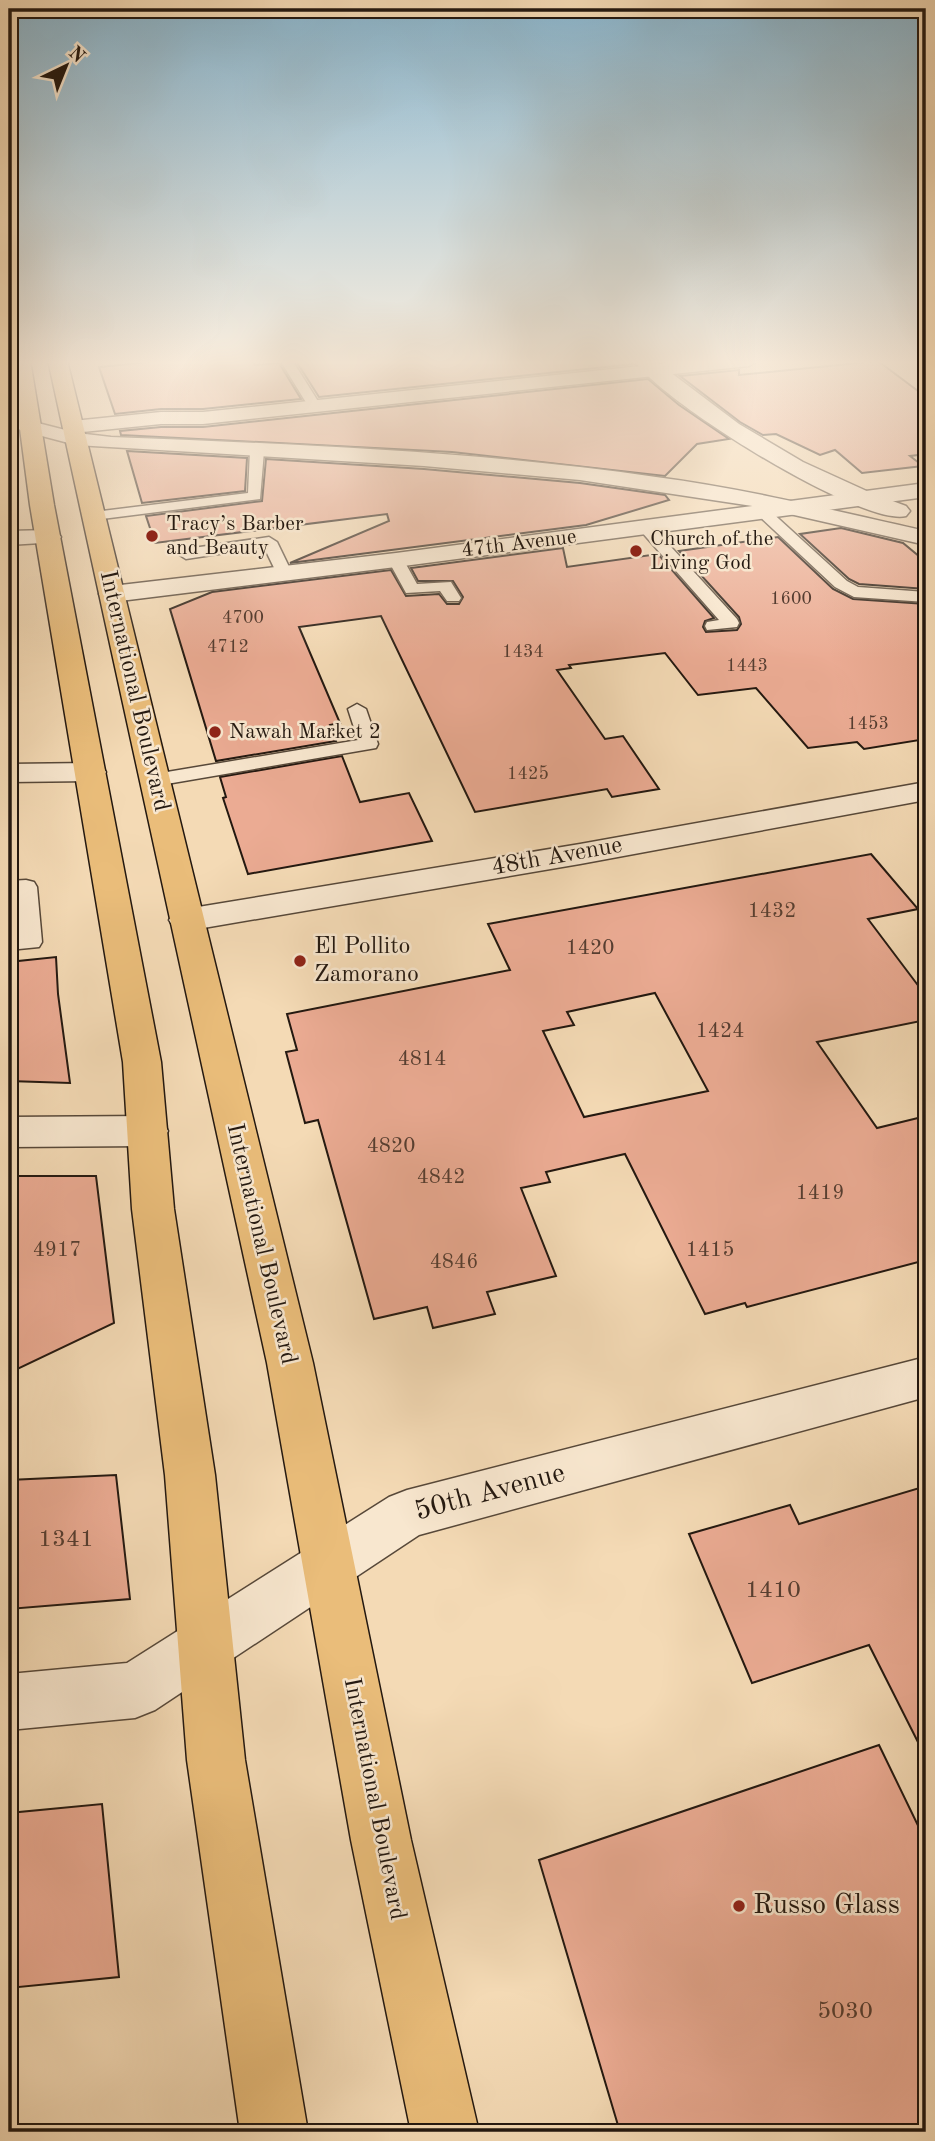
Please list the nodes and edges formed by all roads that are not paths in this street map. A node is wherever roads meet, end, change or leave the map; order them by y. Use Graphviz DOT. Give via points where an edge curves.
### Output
graph roads {
  1 [pos="33,460"];
  2 [pos="80,460"];
  3 [pos="257,460"];
  4 [pos="431,460"];
  5 [pos="783,460"];
  6 [pos="926,490"];
  7 [pos="860,499"];
  8 [pos="793,508"];
  9 [pos="37,511"];
  10 [pos="763,512"];
  11 [pos="94,516"];
  12 [pos="926,521"];
  13 [pos="645,527"];
  14 [pos="9,538"];
  15 [pos="926,538"];
  16 [pos="186,554"];
  17 [pos="396,560"];
  18 [pos="284,573"];
  19 [pos="412,590"];
  20 [pos="391,593"];
  21 [pos="112,594"];
  22 [pos="926,597"];
  23 [pos="453,598"];
  24 [pos="713,626"];
  25 [pos="357,709"];
  26 [pos="91,772"];
  27 [pos="9,773"];
  28 [pos="155,780"];
  29 [pos="926,791"];
  30 [pos="9,888"];
  31 [pos="186,920"];
  32 [pos="9,943"];
  33 [pos="148,1131"];
  34 [pos="9,1132"];
  35 [pos="926,1377"];
  36 [pos="328,1564"];
  37 [pos="205,1644"];
  38 [pos="9,1702"];
  39 [pos="274,2132"];
  40 [pos="446,2132"];
  1 -- 9 [label="main road, International Boulevard"];
  2 -- 11 [label="main road, International Boulevard"];
  3 -- 11 [label="lane" via="256,496"];
  4 -- 8 [label="street" via="556,471"];
  5 -- 7 [label="street"];
  6 -- 7 [label="street, 47th Avenue"];
  7 -- 8 [label="street, 47th Avenue"];
  7 -- 12 [label="street"];
  8 -- 10 [label="street, 47th Avenue"];
  8 -- 15 [label="street"];
  9 -- 14 [label="street"];
  9 -- 26 [label="main road, International Boulevard"];
  10 -- 13 [label="street, 47th Avenue"];
  10 -- 22 [label="lane" via="854,592"];
  11 -- 21 [label="main road, International Boulevard"];
  13 -- 17 [label="street, 47th Avenue"];
  13 -- 24 [label="lane" via="731,623"];
  16 -- 18 [label="lane" via="269,542"];
  17 -- 18 [label="street, 47th Avenue"];
  17 -- 19 [label="lane"];
  18 -- 21 [label="street, 47th Avenue"];
  19 -- 20 [label="lane"];
  19 -- 23 [label="lane" via="445,585"];
  21 -- 28 [label="main road, International Boulevard"];
  25 -- 28 [label="lane" via="369,744"];
  26 -- 27 [label="street"];
  26 -- 33 [label="main road, International Boulevard" via="142,1062"];
  28 -- 31 [label="main road, International Boulevard"];
  29 -- 31 [label="street, 48th Avenue"];
  30 -- 32 [label="lane" via="26,887 31,942"];
  31 -- 36 [label="main road, International Boulevard" via="290,1363"];
  33 -- 34 [label="street"];
  33 -- 37 [label="main road, International Boulevard" via="153,1209 190,1475"];
  35 -- 36 [label="street, 50th Avenue" via="407,1514"];
  36 -- 37 [label="street, 50th Avenue"];
  36 -- 40 [label="main road, International Boulevard" via="381,1840"];
  37 -- 38 [label="street, 50th Avenue" via="135,1690"];
  37 -- 39 [label="main road, International Boulevard" via="215,1760"];
}
